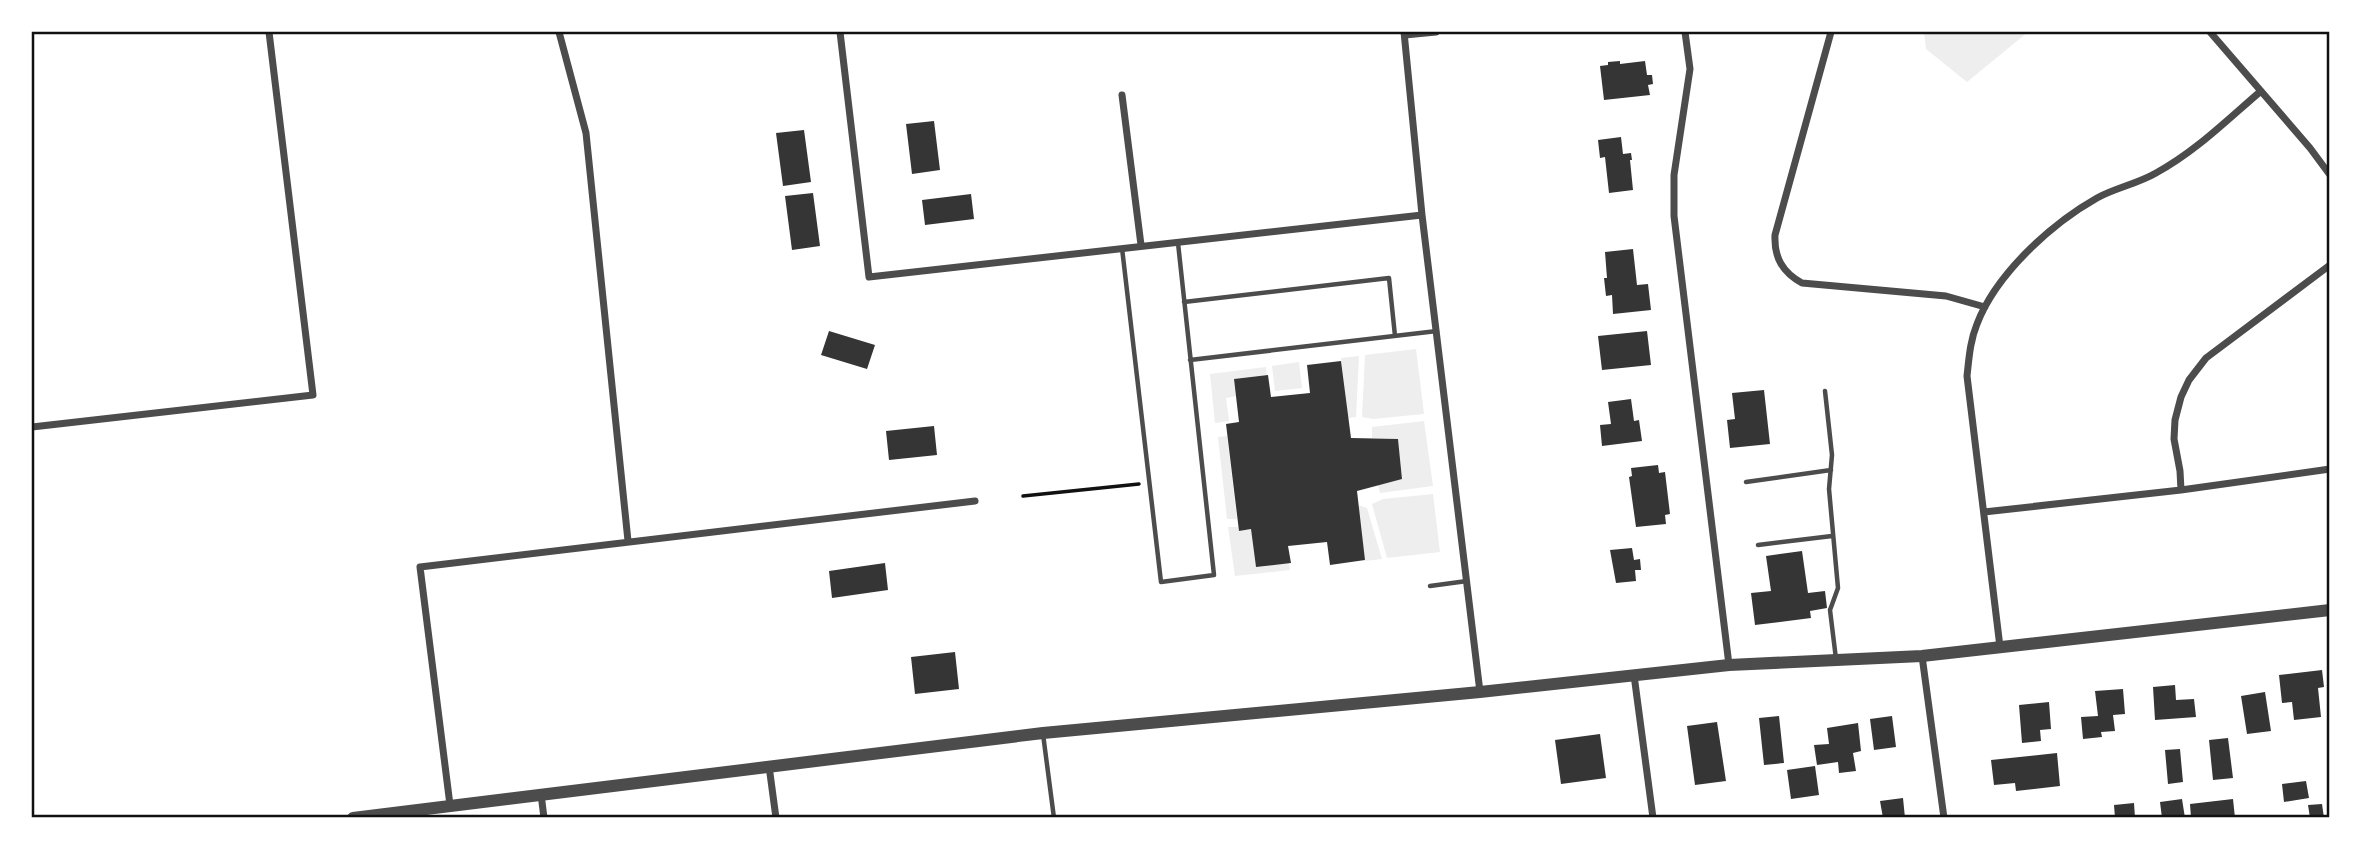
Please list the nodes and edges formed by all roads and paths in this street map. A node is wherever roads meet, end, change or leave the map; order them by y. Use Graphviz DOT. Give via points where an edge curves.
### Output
graph roads {
  1 [pos="269,32"];
  2 [pos="559,32"];
  3 [pos="840,32"];
  4 [pos="1436,32"];
  5 [pos="1685,32"];
  6 [pos="1831,32"];
  7 [pos="2210,32"];
  8 [pos="1404,33"];
  9 [pos="2260,91"];
  10 [pos="1122,95"];
  11 [pos="2329,175"];
  12 [pos="1422,215"];
  13 [pos="1178,241"];
  14 [pos="1141,245"];
  15 [pos="1122,247"];
  16 [pos="2329,265"];
  17 [pos="1184,302"];
  18 [pos="1985,307"];
  19 [pos="1438,331"];
  20 [pos="1395,336"];
  21 [pos="1191,360"];
  22 [pos="1825,391"];
  23 [pos="32,427"];
  24 [pos="2329,469"];
  25 [pos="1831,470"];
  26 [pos="1746,482"];
  27 [pos="1150,483"];
  28 [pos="2181,490"];
  29 [pos="1023,496"];
  30 [pos="975,501"];
  31 [pos="1984,512"];
  32 [pos="1832,536"];
  33 [pos="628,541"];
  34 [pos="1758,545"];
  35 [pos="1468,581"];
  36 [pos="1430,586"];
  37 [pos="2329,610"];
  38 [pos="2000,648"];
  39 [pos="1922,656"];
  40 [pos="1836,660"];
  41 [pos="1729,665"];
  42 [pos="1634,674"];
  43 [pos="1480,692"];
  44 [pos="1043,733"];
  45 [pos="769,765"];
  46 [pos="541,794"];
  47 [pos="450,805"];
  48 [pos="353,817"];
  49 [pos="544,817"];
  50 [pos="776,817"];
  51 [pos="1054,817"];
  52 [pos="1653,817"];
  53 [pos="1944,817"];
  1 -- 23 [label="street" via="313,395"];
  2 -- 33 [label="street" via="586,133"];
  3 -- 15 [label="street" via="869,276"];
  4 -- 8 [label="street"];
  5 -- 41 [label="street" via="1690,69 1674,175 1674,216"];
  6 -- 18 [label="street" via="1775,235 1778,261 1802,283 1946,296"];
  7 -- 9 [label="street"];
  8 -- 12 [label="street"];
  9 -- 11 [label="street"];
  9 -- 18 [label="street" via="2191,151 2154,174 2097,198 2046,234 2022,257"];
  10 -- 14 [label="street"];
  12 -- 13 [label="street"];
  12 -- 19 [label="street"];
  13 -- 14 [label="street"];
  13 -- 17 [label="lane"];
  14 -- 15 [label="street"];
  15 -- 27 [label="lane"];
  16 -- 28 [label="street" via="2206,358 2189,380 2175,420"];
  17 -- 20 [label="lane" via="1389,278"];
  17 -- 21 [label="lane"];
  18 -- 31 [label="street" via="1969,350 1967,376"];
  19 -- 20 [label="lane"];
  19 -- 35 [label="street"];
  20 -- 21 [label="lane"];
  21 -- 27 [label="lane" via="1214,576 1161,582"];
  22 -- 25 [label="lane"];
  24 -- 28 [label="street"];
  25 -- 26 [label="lane"];
  25 -- 32 [label="lane"];
  27 -- 29 [label="path"];
  28 -- 31 [label="street"];
  30 -- 33 [label="street"];
  31 -- 38 [label="street"];
  32 -- 34 [label="lane"];
  32 -- 40 [label="lane" via="1838,588 1830,610"];
  33 -- 47 [label="street" via="420,567"];
  35 -- 36 [label="lane"];
  35 -- 43 [label="street"];
  37 -- 38 [label="street"];
  38 -- 39 [label="street"];
  39 -- 40 [label="street"];
  39 -- 53 [label="street"];
  40 -- 41 [label="street"];
  41 -- 42 [label="street"];
  42 -- 43 [label="street"];
  42 -- 52 [label="street"];
  43 -- 44 [label="street"];
  44 -- 45 [label="street"];
  44 -- 51 [label="lane"];
  45 -- 46 [label="street"];
  45 -- 50 [label="street"];
  46 -- 47 [label="street"];
  46 -- 49 [label="street"];
  47 -- 48 [label="street"];
}
